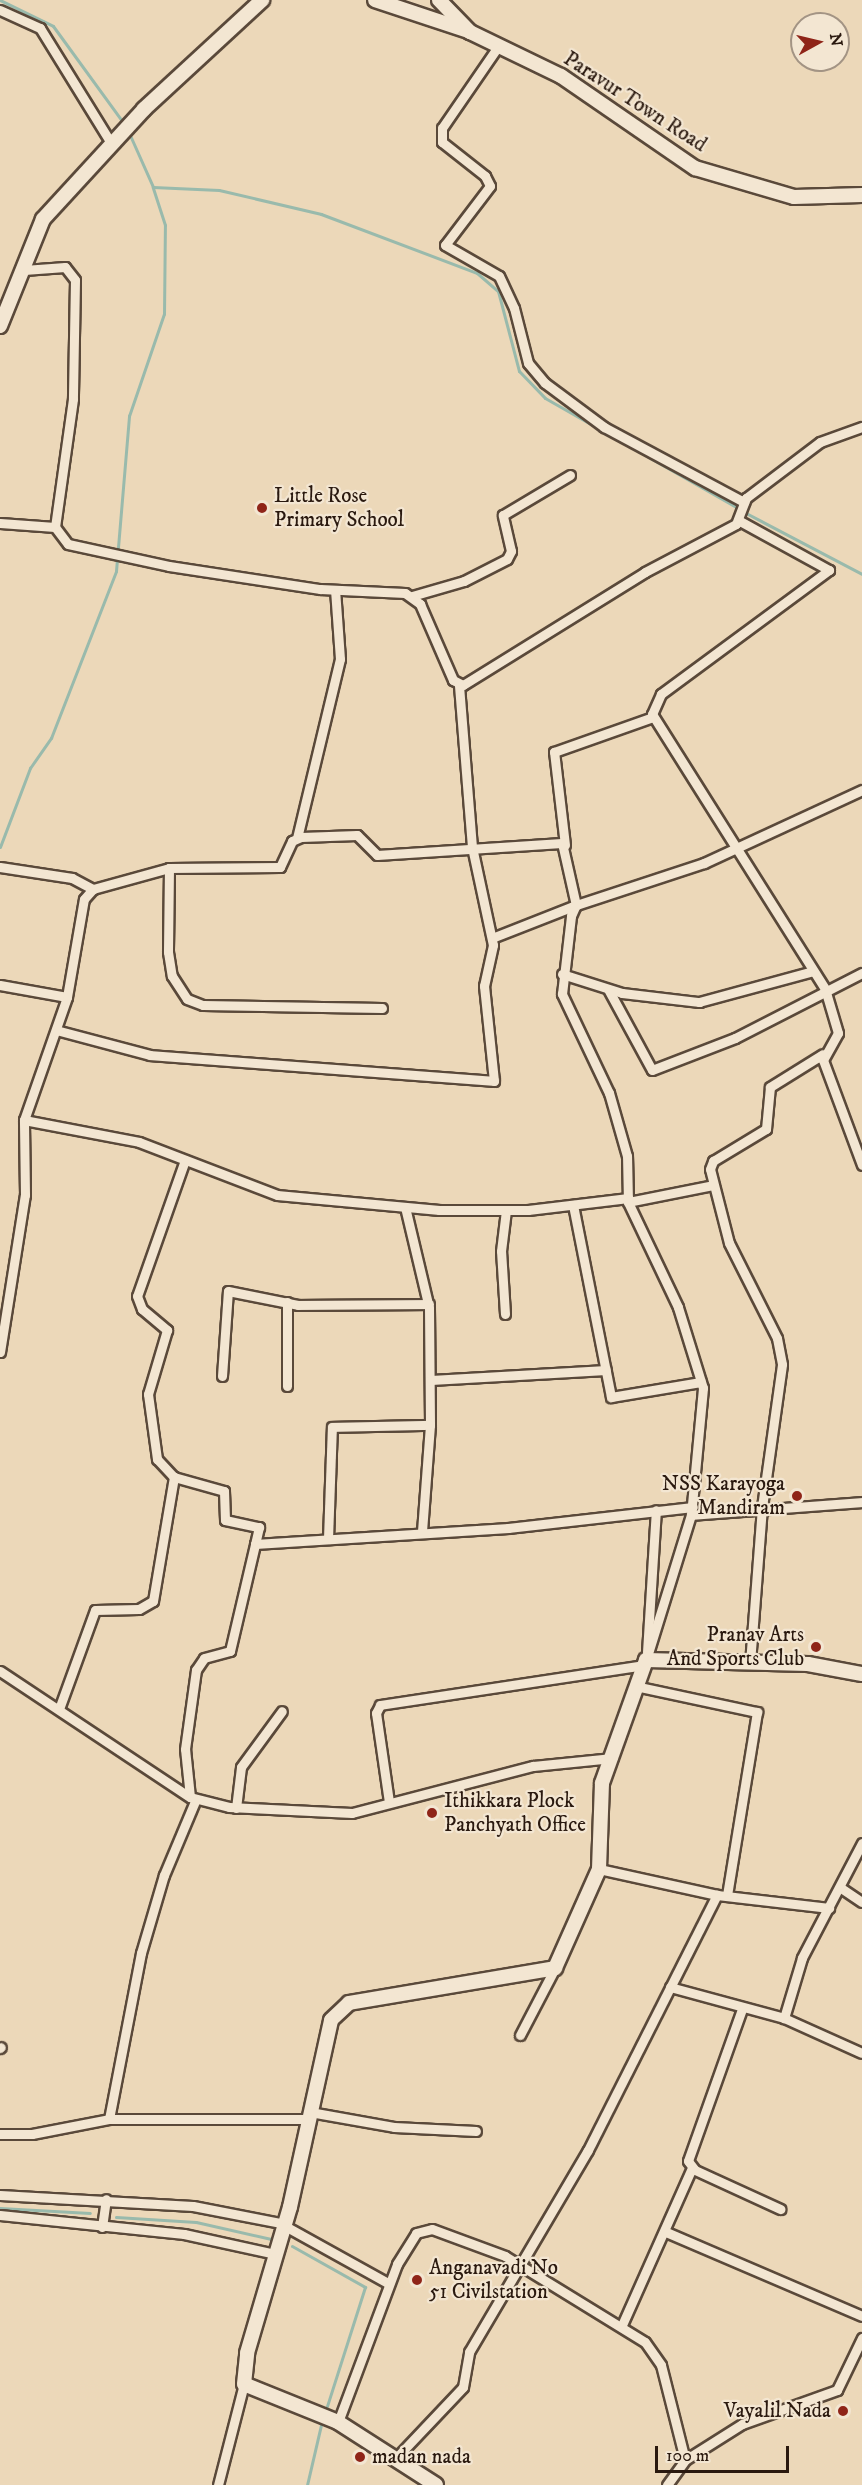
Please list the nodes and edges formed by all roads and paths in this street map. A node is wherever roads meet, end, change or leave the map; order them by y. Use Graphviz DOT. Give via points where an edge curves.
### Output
graph roads {
  1 [pos="262,0"];
  2 [pos="375,0"];
  3 [pos="439,0"];
  4 [pos="0,9"];
  5 [pos="470,32"];
  6 [pos="497,48"];
  7 [pos="113,140"];
  8 [pos="862,195"];
  9 [pos="24,270"];
  10 [pos="0,326"];
  11 [pos="862,427"];
  12 [pos="570,475"];
  13 [pos="741,511"];
  14 [pos="0,523"];
  15 [pos="55,527"];
  16 [pos="335,590"];
  17 [pos="412,596"];
  18 [pos="459,685"];
  19 [pos="653,717"];
  20 [pos="862,790"];
  21 [pos="297,838"];
  22 [pos="565,845"];
  23 [pos="472,848"];
  24 [pos="734,849"];
  25 [pos="0,867"];
  26 [pos="170,868"];
  27 [pos="93,889"];
  28 [pos="576,905"];
  29 [pos="492,938"];
  30 [pos="813,970"];
  31 [pos="862,973"];
  32 [pos="562,974"];
  33 [pos="0,985"];
  34 [pos="608,989"];
  35 [pos="825,989"];
  36 [pos="67,997"];
  37 [pos="382,1008"];
  38 [pos="56,1030"];
  39 [pos="823,1054"];
  40 [pos="24,1120"];
  41 [pos="185,1160"];
  42 [pos="862,1166"];
  43 [pos="713,1185"];
  44 [pos="628,1200"];
  45 [pos="573,1205"];
  46 [pos="405,1206"];
  47 [pos="506,1210"];
  48 [pos="287,1302"];
  49 [pos="429,1304"];
  50 [pos="505,1314"];
  51 [pos="4,1319"];
  52 [pos="0,1352"];
  53 [pos="606,1370"];
  54 [pos="222,1376"];
  55 [pos="431,1380"];
  56 [pos="701,1382"];
  57 [pos="287,1386"];
  58 [pos="430,1425"];
  59 [pos="174,1477"];
  60 [pos="862,1502"];
  61 [pos="762,1507"];
  62 [pos="656,1510"];
  63 [pos="692,1511"];
  64 [pos="422,1532"];
  65 [pos="328,1539"];
  66 [pos="255,1544"];
  67 [pos="646,1663"];
  68 [pos="750,1664"];
  69 [pos="0,1671"];
  70 [pos="862,1674"];
  71 [pos="640,1687"];
  72 [pos="59,1708"];
  73 [pos="282,1711"];
  74 [pos="613,1758"];
  75 [pos="193,1798"];
  76 [pos="389,1802"];
  77 [pos="236,1808"];
  78 [pos="862,1843"];
  79 [pos="599,1869"];
  80 [pos="842,1888"];
  81 [pos="722,1895"];
  82 [pos="862,1902"];
  83 [pos="829,1908"];
  84 [pos="555,1968"];
  85 [pos="670,1987"];
  86 [pos="742,2009"];
  87 [pos="784,2018"];
  88 [pos="520,2035"];
  89 [pos="862,2053"];
  90 [pos="309,2116"];
  91 [pos="109,2119"];
  92 [pos="476,2131"];
  93 [pos="0,2134"];
  94 [pos="692,2168"];
  95 [pos="0,2195"];
  96 [pos="106,2202"];
  97 [pos="780,2209"];
  98 [pos="0,2215"];
  99 [pos="103,2224"];
  100 [pos="286,2225"];
  101 [pos="666,2232"];
  102 [pos="276,2253"];
  103 [pos="522,2270"];
  104 [pos="388,2283"];
  105 [pos="862,2316"];
  106 [pos="622,2325"];
  107 [pos="862,2338"];
  108 [pos="243,2384"];
  109 [pos="338,2422"];
  110 [pos="395,2459"];
  111 [pos="685,2460"];
  112 [pos="218,2485"];
  113 [pos="436,2485"];
  114 [pos="667,2485"];
  1 -- 7 [label="street"];
  2 -- 5 [label="street"];
  3 -- 5 [label="street, Paravur Town Road"];
  4 -- 7 [label="street" via="40,28"];
  5 -- 6 [label="street, Paravur Town Road"];
  6 -- 8 [label="street, Paravur Town Road" via="561,76 695,168 794,196"];
  6 -- 13 [label="street" via="442,128 442,142 485,176 490,186 445,245 499,276 514,308 528,363 545,382 604,427"];
  7 -- 9 [label="street" via="43,219"];
  9 -- 10 [label="street"];
  9 -- 15 [label="street" via="65,267 75,280 73,399"];
  11 -- 13 [label="street" via="820,442"];
  12 -- 17 [label="street" via="503,515 511,551 507,559 464,581"];
  13 -- 18 [label="street"];
  13 -- 19 [label="street" via="829,570 661,694 652,703"];
  14 -- 15 [label="street"];
  15 -- 16 [label="street" via="68,544"];
  16 -- 17 [label="street"];
  16 -- 21 [label="street" via="341,652"];
  17 -- 18 [label="street"];
  18 -- 23 [label="street"];
  19 -- 22 [label="street" via="554,752"];
  19 -- 24 [label="street"];
  20 -- 24 [label="street"];
  21 -- 23 [label="street" via="357,835 377,855"];
  21 -- 26 [label="street" via="280,867"];
  22 -- 23 [label="street" via="553,841"];
  22 -- 28 [label="street"];
  23 -- 29 [label="street"];
  24 -- 28 [label="street"];
  24 -- 30 [label="street"];
  25 -- 27 [label="street" via="72,878"];
  26 -- 27 [label="street"];
  26 -- 37 [label="street" via="168,952 172,976 187,999 203,1005"];
  27 -- 36 [label="street" via="84,899"];
  28 -- 29 [label="street"];
  28 -- 32 [label="street"];
  29 -- 38 [label="street" via="494,953 484,986 497,1073 490,1083 309,1064 150,1055"];
  30 -- 34 [label="street" via="699,1002"];
  30 -- 35 [label="street"];
  31 -- 35 [label="street"];
  32 -- 34 [label="street"];
  32 -- 44 [label="street" via="562,994 609,1093 627,1156"];
  33 -- 36 [label="street"];
  34 -- 35 [label="street" via="652,1070 735,1038"];
  35 -- 39 [label="street" via="838,1033"];
  36 -- 38 [label="street"];
  38 -- 40 [label="street"];
  39 -- 42 [label="street"];
  39 -- 43 [label="street" via="770,1087 768,1126 713,1161"];
  40 -- 41 [label="street" via="138,1142"];
  40 -- 51 [label="street" via="26,1195 9,1272"];
  41 -- 46 [label="street" via="268,1193"];
  41 -- 59 [label="street" via="137,1296 144,1311 167,1329 148,1407 156,1429 157,1459"];
  43 -- 44 [label="street"];
  43 -- 61 [label="street" via="729,1243 781,1352"];
  44 -- 45 [label="street"];
  44 -- 56 [label="street" via="678,1307"];
  45 -- 47 [label="street"];
  45 -- 53 [label="street"];
  46 -- 47 [label="street"];
  46 -- 49 [label="street"];
  47 -- 50 [label="street" via="501,1251"];
  48 -- 49 [label="street"];
  48 -- 54 [label="street" via="226,1293"];
  48 -- 57 [label="street"];
  49 -- 55 [label="street"];
  51 -- 52 [label="street"];
  53 -- 55 [label="street"];
  53 -- 56 [label="street" via="611,1398"];
  55 -- 58 [label="street"];
  56 -- 63 [label="street" via="703,1414"];
  58 -- 64 [label="street"];
  58 -- 65 [label="street" via="332,1427"];
  59 -- 66 [label="street" via="220,1488 225,1520 259,1527"];
  59 -- 72 [label="street" via="151,1604 94,1610"];
  60 -- 61 [label="street"];
  61 -- 63 [label="street"];
  61 -- 68 [label="street"];
  62 -- 63 [label="street"];
  62 -- 64 [label="street"];
  62 -- 67 [label="street"];
  63 -- 67 [label="street"];
  64 -- 65 [label="street"];
  65 -- 66 [label="street"];
  66 -- 75 [label="street" via="230,1651 204,1658 196,1670 186,1741"];
  67 -- 68 [label="street"];
  67 -- 71 [label="street"];
  67 -- 76 [label="street" via="380,1705 376,1713"];
  68 -- 70 [label="street" via="808,1664"];
  69 -- 72 [label="street"];
  71 -- 74 [label="street"];
  71 -- 81 [label="street" via="750,1706 757,1712"];
  72 -- 75 [label="street" via="114,1751"];
  73 -- 77 [label="street" via="241,1767"];
  74 -- 76 [label="street" via="533,1766"];
  74 -- 79 [label="street" via="602,1783 597,1825"];
  75 -- 77 [label="street"];
  75 -- 91 [label="street" via="164,1875 141,1953"];
  76 -- 77 [label="street" via="340,1814"];
  78 -- 80 [label="street"];
  79 -- 81 [label="street"];
  79 -- 84 [label="street"];
  80 -- 82 [label="street"];
  80 -- 83 [label="street"];
  81 -- 83 [label="street"];
  81 -- 85 [label="street"];
  83 -- 87 [label="street" via="802,1958"];
  84 -- 88 [label="street"];
  84 -- 90 [label="street" via="342,2006 331,2020"];
  85 -- 86 [label="street"];
  85 -- 103 [label="street"];
  86 -- 87 [label="street"];
  86 -- 94 [label="street" via="690,2153"];
  87 -- 89 [label="street"];
  90 -- 91 [label="street"];
  90 -- 92 [label="street" via="394,2127"];
  90 -- 100 [label="street"];
  91 -- 93 [label="street" via="32,2134"];
  94 -- 97 [label="street"];
  94 -- 101 [label="street"];
  95 -- 96 [label="street"];
  96 -- 99 [label="street"];
  96 -- 100 [label="street" via="236,2212"];
  98 -- 99 [label="street"];
  99 -- 102 [label="street" via="184,2234"];
  100 -- 102 [label="street"];
  100 -- 104 [label="street"];
  101 -- 105 [label="street"];
  101 -- 106 [label="street"];
  102 -- 108 [label="street" via="246,2353"];
  103 -- 104 [label="street" via="477,2243 423,2229 411,2240"];
  103 -- 106 [label="street"];
  103 -- 110 [label="street" via="470,2352 463,2387"];
  104 -- 109 [label="street"];
  106 -- 111 [label="street" via="645,2342 661,2365"];
  107 -- 111 [label="street" via="837,2390 742,2424"];
  108 -- 109 [label="street"];
  108 -- 112 [label="street"];
  109 -- 110 [label="street"];
  110 -- 113 [label="street"];
  111 -- 114 [label="street"];
}
